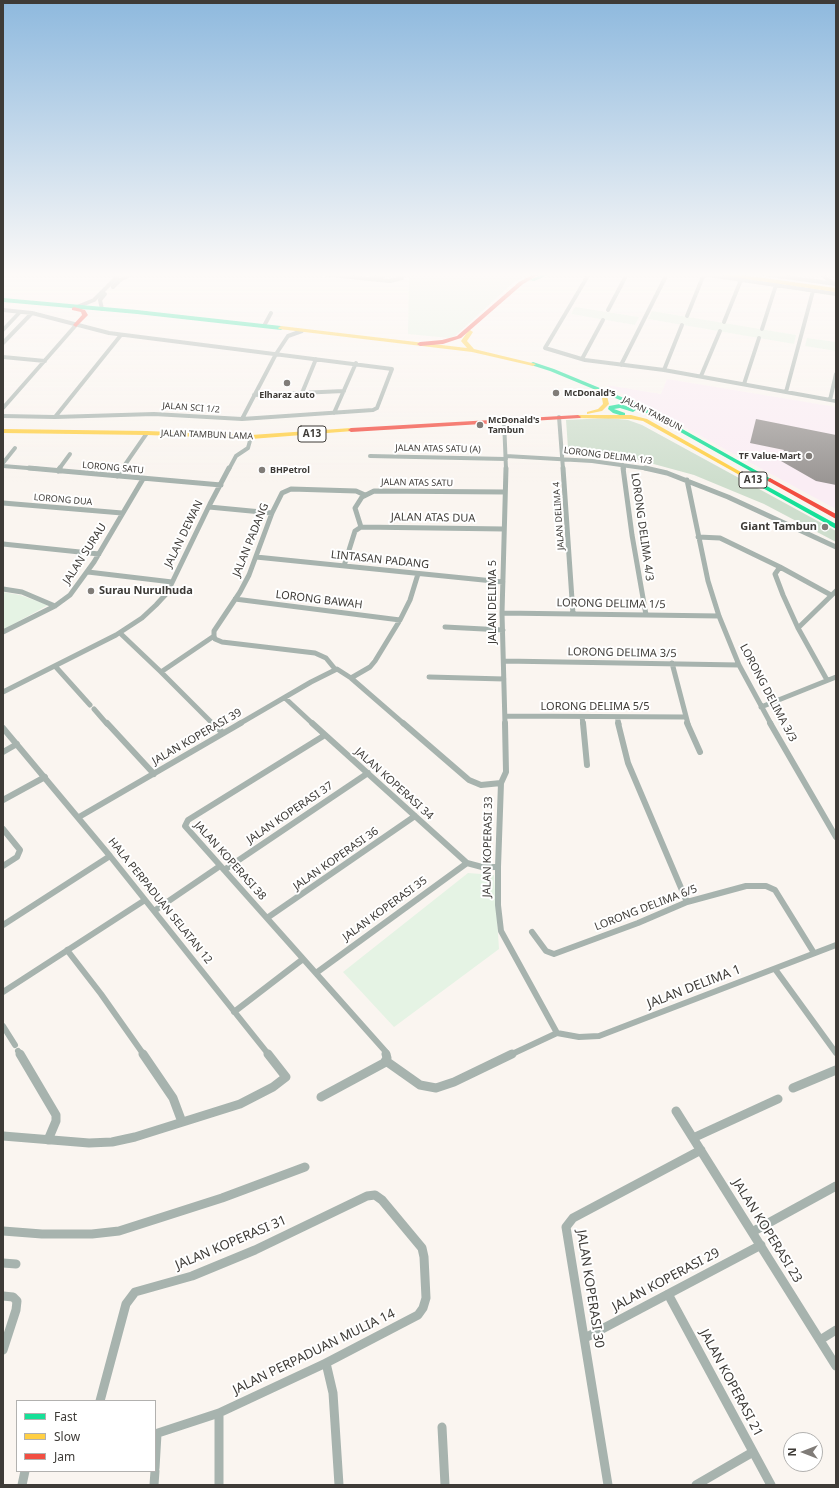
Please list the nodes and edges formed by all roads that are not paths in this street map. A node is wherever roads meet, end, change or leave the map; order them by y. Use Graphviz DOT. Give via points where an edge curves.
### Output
graph roads {
  1 [pos="60,343"];
  2 [pos="115,343"];
  3 [pos="190,343"];
  4 [pos="283,343"];
  5 [pos="416,343"];
  6 [pos="426,343"];
  7 [pos="465,343"];
  8 [pos="548,343"];
  9 [pos="590,343"];
  10 [pos="632,343"];
  11 [pos="675,343"];
  12 [pos="715,343"];
  13 [pos="757,343"];
  14 [pos="799,343"];
  15 [pos="420,344"];
  16 [pos="472,350"];
  17 [pos="276,354"];
  18 [pos="3,357"];
  19 [pos="316,359"];
  20 [pos="582,359"];
  21 [pos="45,361"];
  22 [pos="356,364"];
  23 [pos="621,365"];
  24 [pos="664,370"];
  25 [pos="836,374"];
  26 [pos="701,376"];
  27 [pos="744,384"];
  28 [pos="590,386"];
  29 [pos="344,391"];
  30 [pos="786,392"];
  31 [pos="302,393"];
  32 [pos="254,395"];
  33 [pos="830,400"];
  34 [pos="836,401"];
  35 [pos="3,408"];
  36 [pos="334,413"];
  37 [pos="3,416"];
  38 [pos="579,416"];
  39 [pos="55,417"];
  40 [pos="557,417"];
  41 [pos="631,417"];
  42 [pos="242,419"];
  43 [pos="504,420"];
  44 [pos="5,430"];
  45 [pos="147,433"];
  46 [pos="250,442"];
  47 [pos="15,448"];
  48 [pos="70,454"];
  49 [pos="724,454"];
  50 [pos="370,456"];
  51 [pos="506,457"];
  52 [pos="563,459"];
  53 [pos="3,465"];
  54 [pos="623,465"];
  55 [pos="58,471"];
  56 [pos="117,476"];
  57 [pos="143,479"];
  58 [pos="687,480"];
  59 [pos="221,485"];
  60 [pos="306,490"];
  61 [pos="505,492"];
  62 [pos="365,494"];
  63 [pos="3,503"];
  64 [pos="208,507"];
  65 [pos="122,513"];
  66 [pos="272,513"];
  67 [pos="836,517"];
  68 [pos="361,526"];
  69 [pos="836,527"];
  70 [pos="504,529"];
  71 [pos="698,537"];
  72 [pos="3,544"];
  73 [pos="836,547"];
  74 [pos="99,554"];
  75 [pos="256,557"];
  76 [pos="344,566"];
  77 [pos="780,567"];
  78 [pos="88,572"];
  79 [pos="418,574"];
  80 [pos="172,582"];
  81 [pos="503,582"];
  82 [pos="3,589"];
  83 [pos="836,591"];
  84 [pos="831,595"];
  85 [pos="235,599"];
  86 [pos="55,606"];
  87 [pos="502,613"];
  88 [pos="573,614"];
  89 [pos="646,614"];
  90 [pos="719,616"];
  91 [pos="400,620"];
  92 [pos="445,627"];
  93 [pos="798,628"];
  94 [pos="503,630"];
  95 [pos="3,632"];
  96 [pos="120,633"];
  97 [pos="214,636"];
  98 [pos="504,661"];
  99 [pos="672,663"];
  100 [pos="739,665"];
  101 [pos="55,666"];
  102 [pos="335,670"];
  103 [pos="161,672"];
  104 [pos="429,677"];
  105 [pos="836,677"];
  106 [pos="351,678"];
  107 [pos="504,679"];
  108 [pos="827,680"];
  109 [pos="3,692"];
  110 [pos="285,698"];
  111 [pos="761,706"];
  112 [pos="506,716"];
  113 [pos="582,717"];
  114 [pos="617,717"];
  115 [pos="685,717"];
  116 [pos="3,728"];
  117 [pos="223,733"];
  118 [pos="325,735"];
  119 [pos="17,744"];
  120 [pos="3,752"];
  121 [pos="700,752"];
  122 [pos="587,765"];
  123 [pos="368,773"];
  124 [pos="154,774"];
  125 [pos="45,777"];
  126 [pos="501,783"];
  127 [pos="3,800"];
  128 [pos="415,816"];
  129 [pos="79,817"];
  130 [pos="3,828"];
  131 [pos="836,837"];
  132 [pos="110,856"];
  133 [pos="467,862"];
  134 [pos="3,866"];
  135 [pos="498,867"];
  136 [pos="222,868"];
  137 [pos="145,900"];
  138 [pos="687,902"];
  139 [pos="154,911"];
  140 [pos="267,918"];
  141 [pos="3,925"];
  142 [pos="532,932"];
  143 [pos="836,945"];
  144 [pos="67,950"];
  145 [pos="814,954"];
  146 [pos="303,959"];
  147 [pos="775,969"];
  148 [pos="316,973"];
  149 [pos="3,992"];
  150 [pos="234,1012"];
  151 [pos="3,1026"];
  152 [pos="557,1033"];
  153 [pos="836,1053"];
  154 [pos="386,1061"];
  155 [pos="836,1070"];
  156 [pos="793,1088"];
  157 [pos="321,1097"];
  158 [pos="778,1099"];
  159 [pos="676,1110"];
  160 [pos="182,1122"];
  161 [pos="3,1136"];
  162 [pos="693,1138"];
  163 [pos="48,1140"];
  164 [pos="701,1150"];
  165 [pos="305,1167"];
  166 [pos="836,1186"];
  167 [pos="3,1231"];
  168 [pos="752,1232"];
  169 [pos="760,1245"];
  170 [pos="422,1248"];
  171 [pos="3,1263"];
  172 [pos="16,1264"];
  173 [pos="668,1294"];
  174 [pos="3,1296"];
  175 [pos="836,1330"];
  176 [pos="584,1338"];
  177 [pos="820,1340"];
  178 [pos="3,1350"];
  179 [pos="326,1363"];
  180 [pos="836,1366"];
  181 [pos="100,1400"];
  182 [pos="219,1413"];
  183 [pos="442,1427"];
  184 [pos="156,1434"];
  185 [pos="754,1452"];
  186 [pos="25,1472"];
  187 [pos="155,1472"];
  188 [pos="22,1485"];
  189 [pos="154,1485"];
  190 [pos="219,1485"];
  191 [pos="339,1485"];
  192 [pos="445,1485"];
  193 [pos="608,1485"];
  194 [pos="696,1485"];
  195 [pos="772,1485"];
  1 -- 21 [label="street"];
  2 -- 39 [label="street"];
  3 -- 17 [label="street"];
  4 -- 17 [label="street"];
  5 -- 15 [label="main road, JALAN TAMBUN / A13"];
  6 -- 15 [label="main road"];
  7 -- 16 [label="main road"];
  8 -- 20 [label="street" via="545,348"];
  9 -- 20 [label="street"];
  10 -- 23 [label="street"];
  11 -- 24 [label="street"];
  12 -- 26 [label="street"];
  13 -- 27 [label="street"];
  14 -- 30 [label="street"];
  15 -- 16 [label="main road, JALAN TAMBUN / A13"];
  16 -- 28 [label="main road, JALAN TAMBUN / A13" via="530,362"];
  17 -- 19 [label="street"];
  17 -- 32 [label="street"];
  18 -- 21 [label="street"];
  19 -- 22 [label="street"];
  19 -- 31 [label="street"];
  20 -- 23 [label="street"];
  21 -- 35 [label="street"];
  22 -- 29 [label="street"];
  22 -- 36 [label="street, JALAN SCI 1/2" via="392,369 377,407 373,410"];
  23 -- 24 [label="street"];
  24 -- 26 [label="street"];
  25 -- 33 [label="street"];
  26 -- 27 [label="street"];
  27 -- 30 [label="street"];
  28 -- 38 [label="main road" via="605,397 606,404 600,410"];
  28 -- 49 [label="main road, JALAN TAMBUN / A13" via="634,404"];
  29 -- 31 [label="street"];
  29 -- 36 [label="street"];
  30 -- 33 [label="street"];
  31 -- 32 [label="street"];
  32 -- 42 [label="street"];
  33 -- 34 [label="street"];
  36 -- 42 [label="street, JALAN SCI 1/2"];
  37 -- 39 [label="street, JALAN SCI 1/2"];
  38 -- 40 [label="main road, JALAN TAMBUN LAMA / A13"];
  38 -- 41 [label="main road"];
  39 -- 42 [label="street, JALAN SCI 1/2" via="154,414"];
  40 -- 43 [label="main road, JALAN TAMBUN LAMA / A13"];
  40 -- 52 [label="street, JALAN DELIMA 4"];
  41 -- 49 [label="main road" via="611,409 620,406 641,413"];
  41 -- 69 [label="main road, JALAN TAMBUN / A13" via="645,420 670,433"];
  43 -- 46 [label="main road, JALAN TAMBUN LAMA / A13"];
  43 -- 51 [label="street, JALAN DELIMA 5"];
  44 -- 45 [label="main road, JALAN TAMBUN LAMA / A13"];
  45 -- 46 [label="main road, JALAN TAMBUN LAMA / A13"];
  45 -- 56 [label="street"];
  46 -- 59 [label="street, JALAN DEWAN" via="238,454"];
  47 -- 53 [label="street"];
  48 -- 55 [label="street"];
  49 -- 67 [label="main road, JALAN TAMBUN / A13"];
  50 -- 51 [label="street, JALAN ATAS SATU (A)"];
  51 -- 52 [label="street, LORONG DELIMA 1/3"];
  51 -- 61 [label="street, JALAN DELIMA 5"];
  52 -- 54 [label="street, LORONG DELIMA 1/3"];
  52 -- 88 [label="street, JALAN DELIMA 4"];
  53 -- 55 [label="street, LORONG SATU"];
  54 -- 58 [label="street, LORONG DELIMA 1/3" via="650,469"];
  54 -- 89 [label="street, LORONG DELIMA 4/3"];
  55 -- 56 [label="street, LORONG SATU"];
  56 -- 57 [label="street, LORONG SATU"];
  57 -- 59 [label="street, LORONG SATU"];
  57 -- 65 [label="street, JALAN SURAU"];
  58 -- 71 [label="street, LORONG DELIMA 3/3"];
  58 -- 73 [label="street, LORONG DELIMA 1/3" via="728,496"];
  59 -- 64 [label="street, JALAN DEWAN"];
  60 -- 62 [label="street, JALAN ATAS SATU" via="356,491"];
  60 -- 66 [label="street, JALAN PADANG" via="284,491"];
  61 -- 62 [label="street, JALAN ATAS SATU" via="379,490"];
  61 -- 70 [label="street, JALAN DELIMA 5"];
  62 -- 68 [label="street" via="355,508"];
  63 -- 65 [label="street, LORONG DUA"];
  64 -- 66 [label="street"];
  64 -- 80 [label="street, JALAN DEWAN"];
  65 -- 74 [label="street, JALAN SURAU"];
  66 -- 75 [label="street, JALAN PADANG"];
  68 -- 70 [label="street, JALAN ATAS DUA"];
  68 -- 76 [label="street" via="355,530"];
  70 -- 81 [label="street, JALAN DELIMA 5"];
  71 -- 77 [label="street" via="720,538"];
  71 -- 90 [label="street, LORONG DELIMA 3/3"];
  72 -- 74 [label="street"];
  74 -- 78 [label="street, JALAN SURAU"];
  75 -- 76 [label="street, LINTASAN PADANG"];
  75 -- 85 [label="street, JALAN PADANG"];
  76 -- 79 [label="street, LINTASAN PADANG"];
  77 -- 84 [label="street"];
  77 -- 93 [label="street" via="775,574"];
  78 -- 80 [label="street"];
  78 -- 86 [label="street, JALAN SURAU" via="70,595"];
  79 -- 81 [label="street, LINTASAN PADANG"];
  79 -- 91 [label="street" via="410,600"];
  80 -- 96 [label="street, JALAN DEWAN" via="167,593 156,605"];
  81 -- 87 [label="street, JALAN DELIMA 5"];
  82 -- 86 [label="street" via="22,592"];
  83 -- 84 [label="street"];
  84 -- 93 [label="street"];
  85 -- 91 [label="street, LORONG BAWAH"];
  85 -- 97 [label="street, JALAN PADANG" via="214,631"];
  86 -- 95 [label="street, JALAN SURAU"];
  87 -- 88 [label="street, LORONG DELIMA 1/5"];
  87 -- 94 [label="street, JALAN DELIMA 5"];
  88 -- 89 [label="street, LORONG DELIMA 1/5"];
  89 -- 90 [label="street, LORONG DELIMA 1/5"];
  90 -- 100 [label="street, LORONG DELIMA 3/3"];
  91 -- 106 [label="street" via="370,667"];
  92 -- 94 [label="street"];
  93 -- 108 [label="street"];
  94 -- 98 [label="street, JALAN DELIMA 5"];
  96 -- 101 [label="street, JALAN DEWAN"];
  96 -- 103 [label="street"];
  97 -- 102 [label="street, JALAN KOPERASI 33" via="222,642 315,653 326,658"];
  97 -- 103 [label="street"];
  98 -- 99 [label="street, LORONG DELIMA 3/5"];
  98 -- 107 [label="street, JALAN DELIMA 5"];
  99 -- 100 [label="street, LORONG DELIMA 3/5"];
  99 -- 115 [label="street"];
  100 -- 111 [label="street, LORONG DELIMA 3/3"];
  101 -- 109 [label="street, JALAN DEWAN"];
  101 -- 124 [label="street"];
  102 -- 106 [label="street, JALAN KOPERASI 33" via="340,670"];
  102 -- 110 [label="street, JALAN KOPERASI 39"];
  103 -- 117 [label="street"];
  104 -- 107 [label="street"];
  105 -- 108 [label="street"];
  106 -- 126 [label="street, JALAN KOPERASI 33" via="469,780 482,785"];
  107 -- 112 [label="street, JALAN DELIMA 5"];
  108 -- 111 [label="street"];
  110 -- 117 [label="street, JALAN KOPERASI 39"];
  110 -- 118 [label="street, JALAN KOPERASI 34"];
  111 -- 131 [label="street, LORONG DELIMA 3/3"];
  112 -- 113 [label="street, LORONG DELIMA 5/5"];
  112 -- 126 [label="street, JALAN DELIMA 5" via="506,772"];
  113 -- 114 [label="street, LORONG DELIMA 5/5"];
  113 -- 122 [label="street"];
  114 -- 115 [label="street, LORONG DELIMA 5/5"];
  114 -- 138 [label="street" via="628,762"];
  115 -- 121 [label="street"];
  116 -- 119 [label="street, HALA PERPADUAN SELATAN 12"];
  117 -- 124 [label="street, JALAN KOPERASI 39"];
  118 -- 123 [label="street, JALAN KOPERASI 34"];
  118 -- 136 [label="street, JALAN KOPERASI 38" via="186,822 186,827"];
  119 -- 120 [label="street"];
  119 -- 125 [label="street, HALA PERPADUAN SELATAN 12"];
  123 -- 128 [label="street, JALAN KOPERASI 34"];
  123 -- 136 [label="street, JALAN KOPERASI 37"];
  124 -- 129 [label="street, JALAN KOPERASI 39"];
  125 -- 127 [label="street"];
  125 -- 129 [label="street, HALA PERPADUAN SELATAN 12"];
  126 -- 135 [label="street, JALAN KOPERASI 33"];
  128 -- 133 [label="street, JALAN KOPERASI 34"];
  128 -- 140 [label="street, JALAN KOPERASI 36"];
  129 -- 132 [label="street, HALA PERPADUAN SELATAN 12"];
  130 -- 134 [label="street" via="20,850 17,857"];
  132 -- 137 [label="street, HALA PERPADUAN SELATAN 12"];
  132 -- 141 [label="street"];
  133 -- 135 [label="street, JALAN KOPERASI 34" via="482,867"];
  133 -- 148 [label="street, JALAN KOPERASI 35"];
  135 -- 152 [label="street, JALAN KOPERASI 33" via="501,931"];
  136 -- 139 [label="street, JALAN KOPERASI 37"];
  136 -- 140 [label="street, JALAN KOPERASI 38"];
  137 -- 139 [label="street, HALA PERPADUAN SELATAN 12"];
  137 -- 144 [label="street"];
  138 -- 142 [label="street, LORONG DELIMA 6/5" via="554,954 546,951"];
  138 -- 145 [label="street, LORONG DELIMA 6/5" via="746,886 770,888 779,896"];
  139 -- 150 [label="street, HALA PERPADUAN SELATAN 12"];
  140 -- 146 [label="street, JALAN KOPERASI 38"];
  143 -- 145 [label="street, JALAN DELIMA 1"];
  144 -- 149 [label="street"];
  144 -- 160 [label="street" via="101,994 173,1098"];
  145 -- 147 [label="street, JALAN DELIMA 1"];
  146 -- 148 [label="street, JALAN KOPERASI 38"];
  146 -- 150 [label="street"];
  147 -- 152 [label="street, JALAN DELIMA 1" via="599,1036 579,1037"];
  147 -- 153 [label="street"];
  148 -- 154 [label="street, JALAN KOPERASI 38" via="383,1048 387,1055"];
  150 -- 160 [label="street, HALA PERPADUAN SELATAN 12" via="286,1077 273,1087 240,1104"];
  151 -- 163 [label="street" via="56,1115"];
  152 -- 154 [label="street" via="436,1088 420,1085"];
  154 -- 157 [label="street"];
  155 -- 156 [label="street"];
  158 -- 162 [label="street"];
  159 -- 162 [label="street, JALAN KOPERASI 23"];
  160 -- 163 [label="street" via="112,1142"];
  161 -- 163 [label="street"];
  162 -- 164 [label="street, JALAN KOPERASI 23"];
  164 -- 168 [label="street, JALAN KOPERASI 23"];
  164 -- 176 [label="street, JALAN KOPERASI 30" via="573,1218 566,1227"];
  165 -- 167 [label="street" via="222,1198 119,1231 42,1234"];
  166 -- 168 [label="street"];
  168 -- 169 [label="street, JALAN KOPERASI 23"];
  169 -- 173 [label="street, JALAN KOPERASI 29"];
  169 -- 177 [label="street, JALAN KOPERASI 23"];
  170 -- 179 [label="street, JALAN PERPADUAN MULIA 14" via="426,1298 418,1315"];
  170 -- 181 [label="street, JALAN KOPERASI 31" via="382,1200 371,1195 255,1250 192,1276 135,1292 126,1304"];
  171 -- 172 [label="street"];
  173 -- 176 [label="street, JALAN KOPERASI 29"];
  173 -- 185 [label="street, JALAN KOPERASI 21"];
  174 -- 178 [label="street" via="13,1297 17,1301"];
  175 -- 177 [label="street"];
  176 -- 193 [label="street, JALAN KOPERASI 30"];
  177 -- 180 [label="street, JALAN KOPERASI 23"];
  179 -- 182 [label="street, JALAN PERPADUAN MULIA 14"];
  179 -- 191 [label="street" via="333,1393"];
  182 -- 184 [label="street, JALAN PERPADUAN MULIA 14"];
  182 -- 190 [label="street"];
  183 -- 192 [label="street"];
  185 -- 194 [label="street"];
  185 -- 195 [label="street, JALAN KOPERASI 21"];
  186 -- 188 [label="street"];
  187 -- 189 [label="street"];
}
